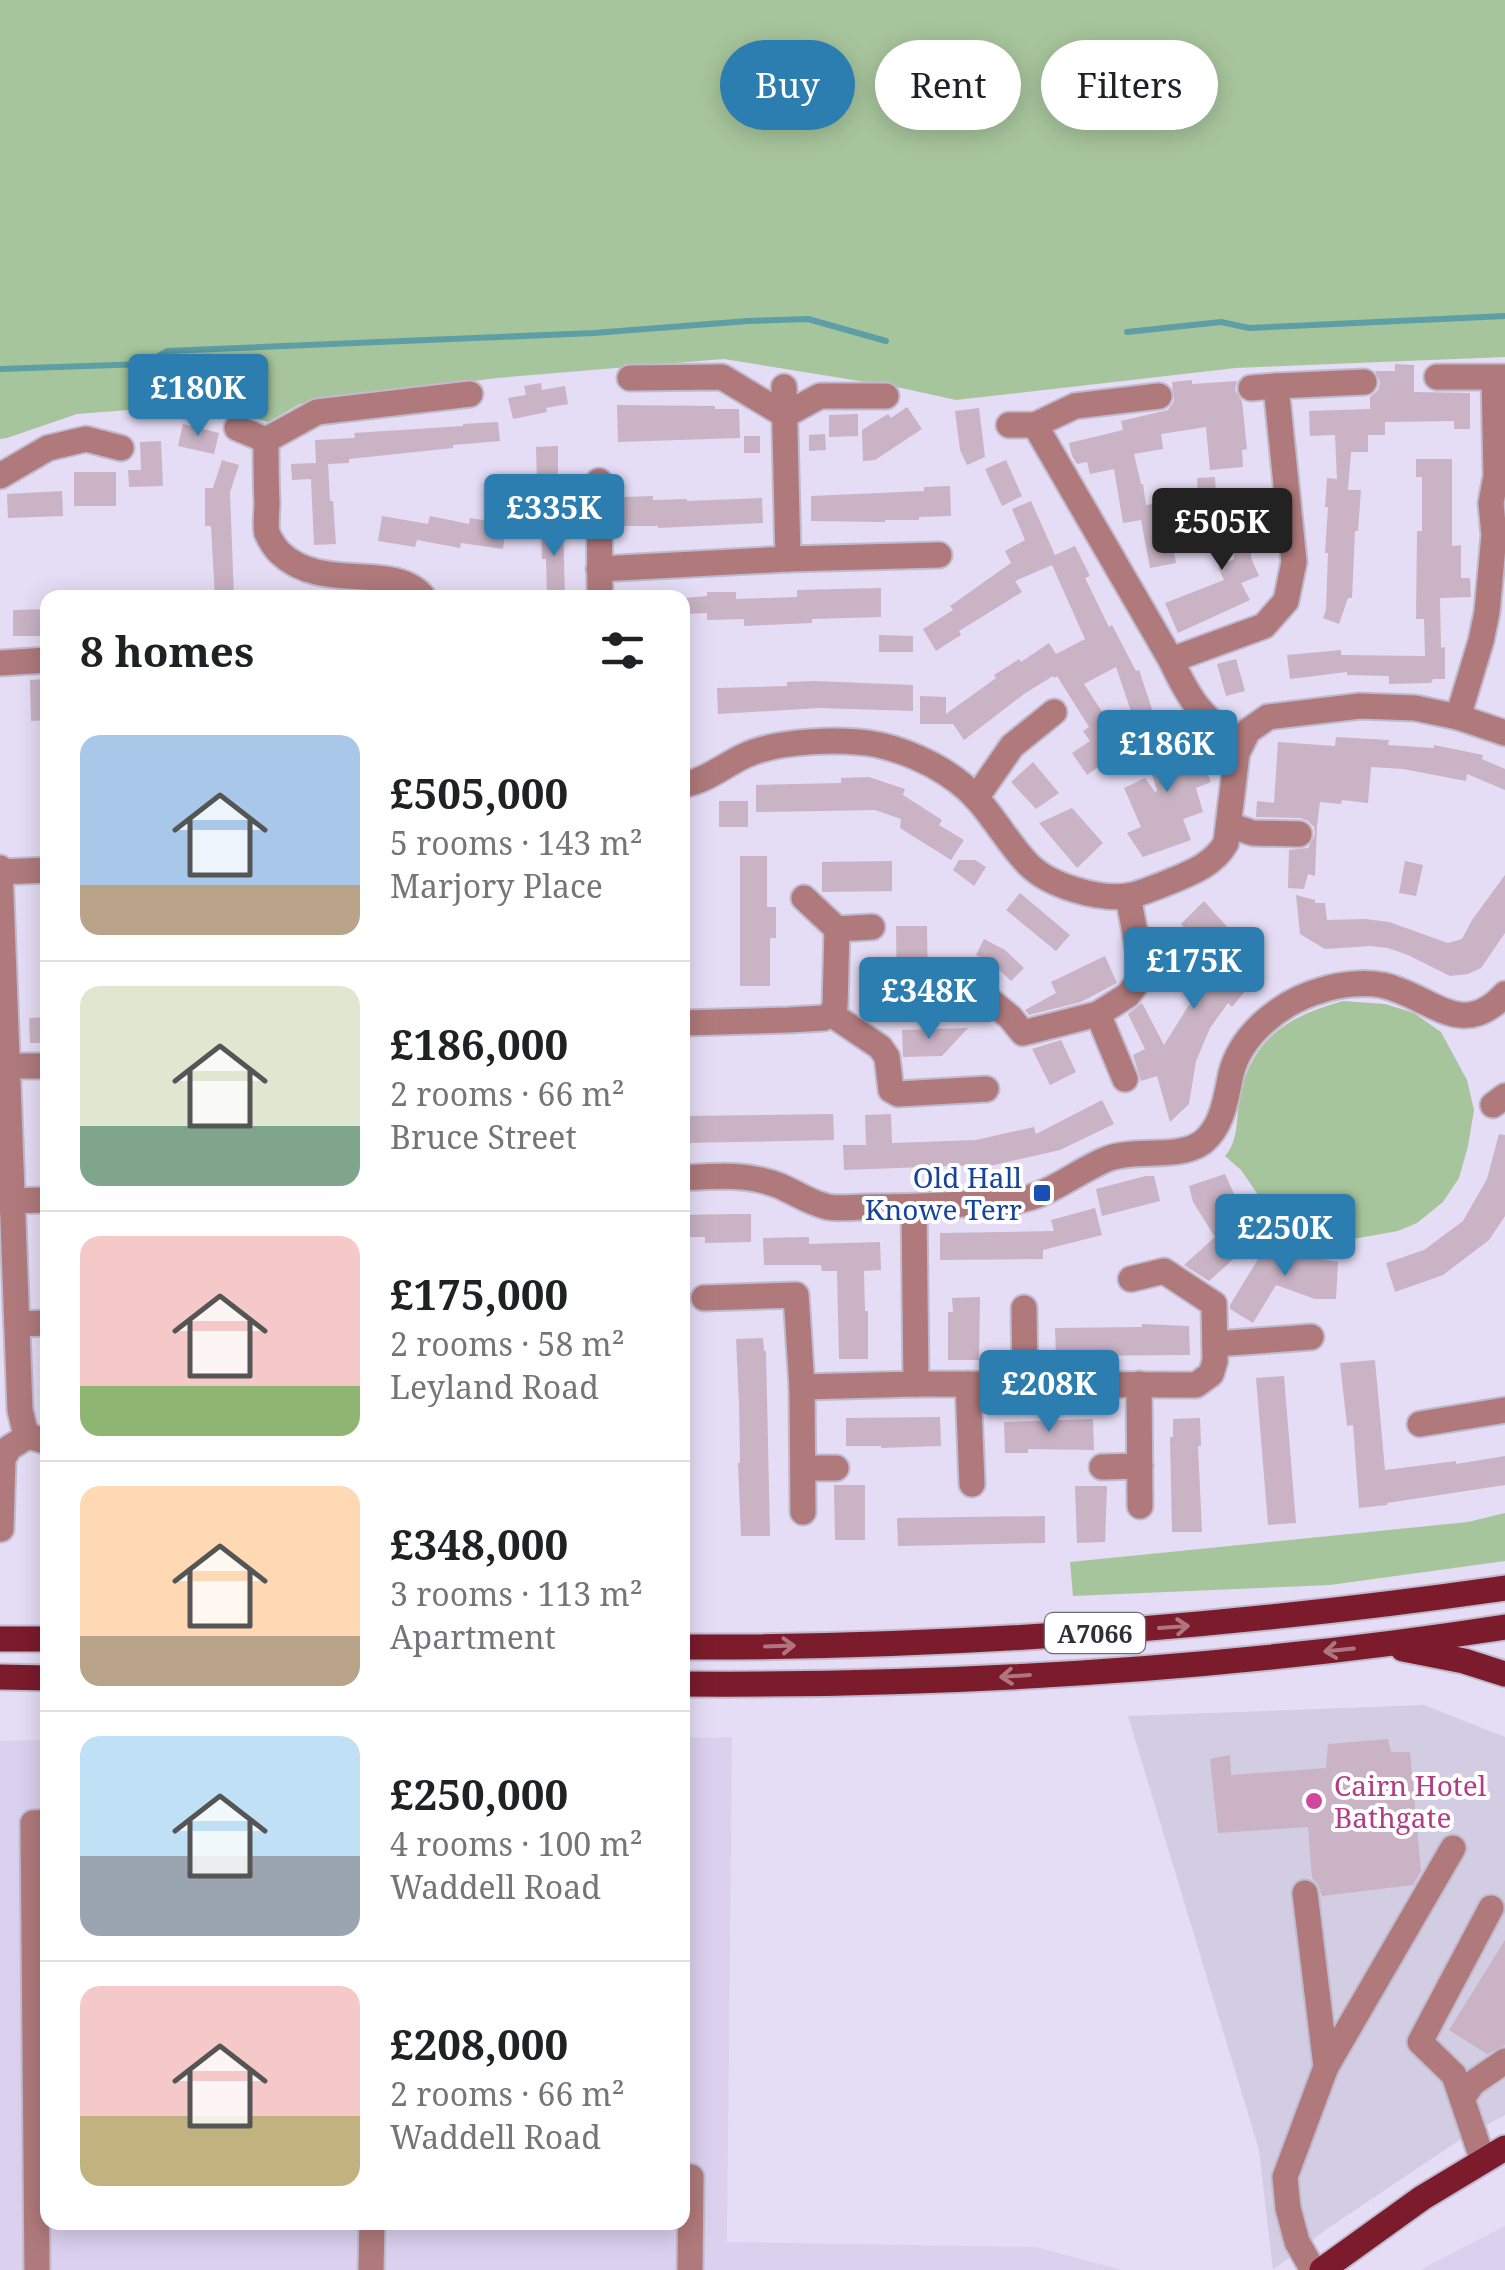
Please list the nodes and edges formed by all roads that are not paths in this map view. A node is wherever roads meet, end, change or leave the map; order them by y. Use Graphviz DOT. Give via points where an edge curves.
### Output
graph roads {
  1 [pos="1437,377"];
  2 [pos="630,378"];
  3 [pos="1500,378"];
  4 [pos="1364,382"];
  5 [pos="784,387"];
  6 [pos="470,394"];
  7 [pos="886,396"];
  8 [pos="1159,396"];
  9 [pos="785,416"];
  10 [pos="237,428"];
  11 [pos="266,440"];
  12 [pos="121,448"];
  13 [pos="0,476"];
  14 [pos="564,502"];
  15 [pos="1499,535"];
  16 [pos="939,554"];
  17 [pos="788,559"];
  18 [pos="599,569"];
  19 [pos="417,590"];
  20 [pos="600,590"];
  21 [pos="40,660"];
  22 [pos="1171,660"];
  23 [pos="0,663"];
  24 [pos="1054,712"];
  25 [pos="1458,717"];
  26 [pos="1505,734"];
  27 [pos="1241,742"];
  28 [pos="690,783"];
  29 [pos="976,798"];
  30 [pos="1229,826"];
  31 [pos="1299,834"];
  32 [pos="0,870"];
  33 [pos="40,870"];
  34 [pos="1128,896"];
  35 [pos="804,898"];
  36 [pos="872,927"];
  37 [pos="837,929"];
  38 [pos="966,980"];
  39 [pos="1505,994"];
  40 [pos="3,1009"];
  41 [pos="831,1014"];
  42 [pos="1098,1014"];
  43 [pos="690,1023"];
  44 [pos="9,1066"];
  45 [pos="40,1066"];
  46 [pos="1125,1079"];
  47 [pos="986,1089"];
  48 [pos="690,1177"];
  49 [pos="40,1200"];
  50 [pos="6,1201"];
  51 [pos="914,1206"];
  52 [pos="1131,1279"];
  53 [pos="704,1298"];
  54 [pos="1024,1308"];
  55 [pos="40,1323"];
  56 [pos="18,1324"];
  57 [pos="1310,1337"];
  58 [pos="1215,1344"];
  59 [pos="916,1384"];
  60 [pos="968,1384"];
  61 [pos="1025,1384"];
  62 [pos="1140,1384"];
  63 [pos="802,1387"];
  64 [pos="1505,1410"];
  65 [pos="1420,1424"];
  66 [pos="38,1439"];
  67 [pos="1140,1466"];
  68 [pos="1102,1467"];
  69 [pos="802,1468"];
  70 [pos="836,1468"];
  71 [pos="972,1484"];
  72 [pos="1140,1506"];
  73 [pos="803,1512"];
  74 [pos="1,1529"];
  75 [pos="1505,1588"];
  76 [pos="1505,1627"];
  77 [pos="0,1639"];
  78 [pos="40,1639"];
  79 [pos="1385,1646"];
  80 [pos="690,1647"];
  81 [pos="1505,1674"];
  82 [pos="0,1677"];
  83 [pos="40,1678"];
  84 [pos="690,1684"];
  85 [pos="40,1823"];
  86 [pos="1453,1848"];
  87 [pos="1305,1893"];
  88 [pos="1491,1908"];
  89 [pos="1505,2061"];
  90 [pos="1326,2068"];
  91 [pos="1462,2097"];
  92 [pos="1494,2154"];
  93 [pos="691,2177"];
  94 [pos="372,2230"];
  95 [pos="38,2270"];
  96 [pos="371,2270"];
  97 [pos="690,2270"];
  98 [pos="1314,2270"];
  99 [pos="1322,2270"];
  1 -- 3 [label="street"];
  2 -- 9 [label="street" via="722,377"];
  3 -- 15 [label="street" via="1490,503"];
  4 -- 22 [label="street" via="1263,387 1294,562 1286,601 1264,626"];
  5 -- 9 [label="street"];
  6 -- 11 [label="street" via="317,412"];
  7 -- 9 [label="street" via="820,396"];
  8 -- 22 [label="street" via="1076,406 1022,425"];
  9 -- 17 [label="street"];
  10 -- 11 [label="street"];
  11 -- 19 [label="street" via="267,532 276,548 310,570 390,578"];
  12 -- 13 [label="street" via="86,440 48,448"];
  14 -- 18 [label="street" via="599,492"];
  15 -- 25 [label="street"];
  16 -- 17 [label="street"];
  17 -- 18 [label="street"];
  18 -- 20 [label="street"];
  21 -- 23 [label="street"];
  22 -- 27 [label="street" via="1200,712"];
  24 -- 29 [label="street" via="1012,746"];
  25 -- 26 [label="street"];
  25 -- 27 [label="street" via="1360,706 1281,714 1257,724"];
  27 -- 30 [label="street"];
  28 -- 29 [label="street" via="769,746 824,742 876,745 914,756"];
  29 -- 34 [label="street" via="1032,868 1094,895"];
  30 -- 31 [label="street"];
  30 -- 34 [label="street" via="1226,843 1210,863"];
  32 -- 33 [label="street"];
  32 -- 40 [label="street"];
  34 -- 42 [label="street" via="1142,975 1128,995"];
  35 -- 37 [label="street"];
  36 -- 37 [label="street"];
  37 -- 41 [label="street"];
  38 -- 42 [label="street" via="1023,1033"];
  39 -- 51 [label="street" via="1476,1016 1452,1015 1381,985 1322,990 1266,1019 1244,1044 1227,1101 1201,1144 1106,1160 1026,1199"];
  40 -- 44 [label="street"];
  41 -- 43 [label="street"];
  41 -- 47 [label="street" via="880,1047 891,1090 898,1094"];
  42 -- 46 [label="street"];
  44 -- 45 [label="street"];
  44 -- 50 [label="street"];
  48 -- 51 [label="street" via="754,1178 828,1206"];
  49 -- 50 [label="street"];
  50 -- 56 [label="street"];
  51 -- 59 [label="street"];
  52 -- 58 [label="street" via="1164,1271 1214,1304"];
  53 -- 63 [label="street" via="796,1295"];
  54 -- 61 [label="street"];
  55 -- 56 [label="street"];
  56 -- 66 [label="street" via="20,1410 24,1427"];
  57 -- 58 [label="street"];
  58 -- 62 [label="street" via="1211,1374 1196,1385"];
  59 -- 60 [label="street"];
  59 -- 63 [label="street"];
  60 -- 61 [label="street"];
  60 -- 71 [label="street"];
  61 -- 62 [label="street"];
  62 -- 67 [label="street"];
  63 -- 69 [label="street"];
  64 -- 65 [label="street"];
  66 -- 74 [label="street" via="9,1448 3,1459"];
  67 -- 68 [label="street"];
  67 -- 72 [label="street"];
  69 -- 70 [label="street"];
  69 -- 73 [label="street"];
  80 -- 75 [label="main road, A7066, one-way" via="976,1641 1200,1626"];
  76 -- 79 [label="main road, A7066"];
  77 -- 78 [label="main road"];
  79 -- 81 [label="main road, A7066"];
  79 -- 84 [label="main road, A7066, one-way" via="964,1679"];
  82 -- 83 [label="main road"];
  85 -- 95 [label="street" via="34,1823"];
  86 -- 90 [label="street"];
  87 -- 90 [label="street"];
  88 -- 91 [label="street" via="1420,2042 1454,2076"];
  89 -- 91 [label="street"];
  90 -- 98 [label="street" via="1284,2177 1297,2242"];
  91 -- 92 [label="street"];
  92 -- 99 [label="main road"];
  93 -- 97 [label="street"];
  94 -- 96 [label="street"];
}
